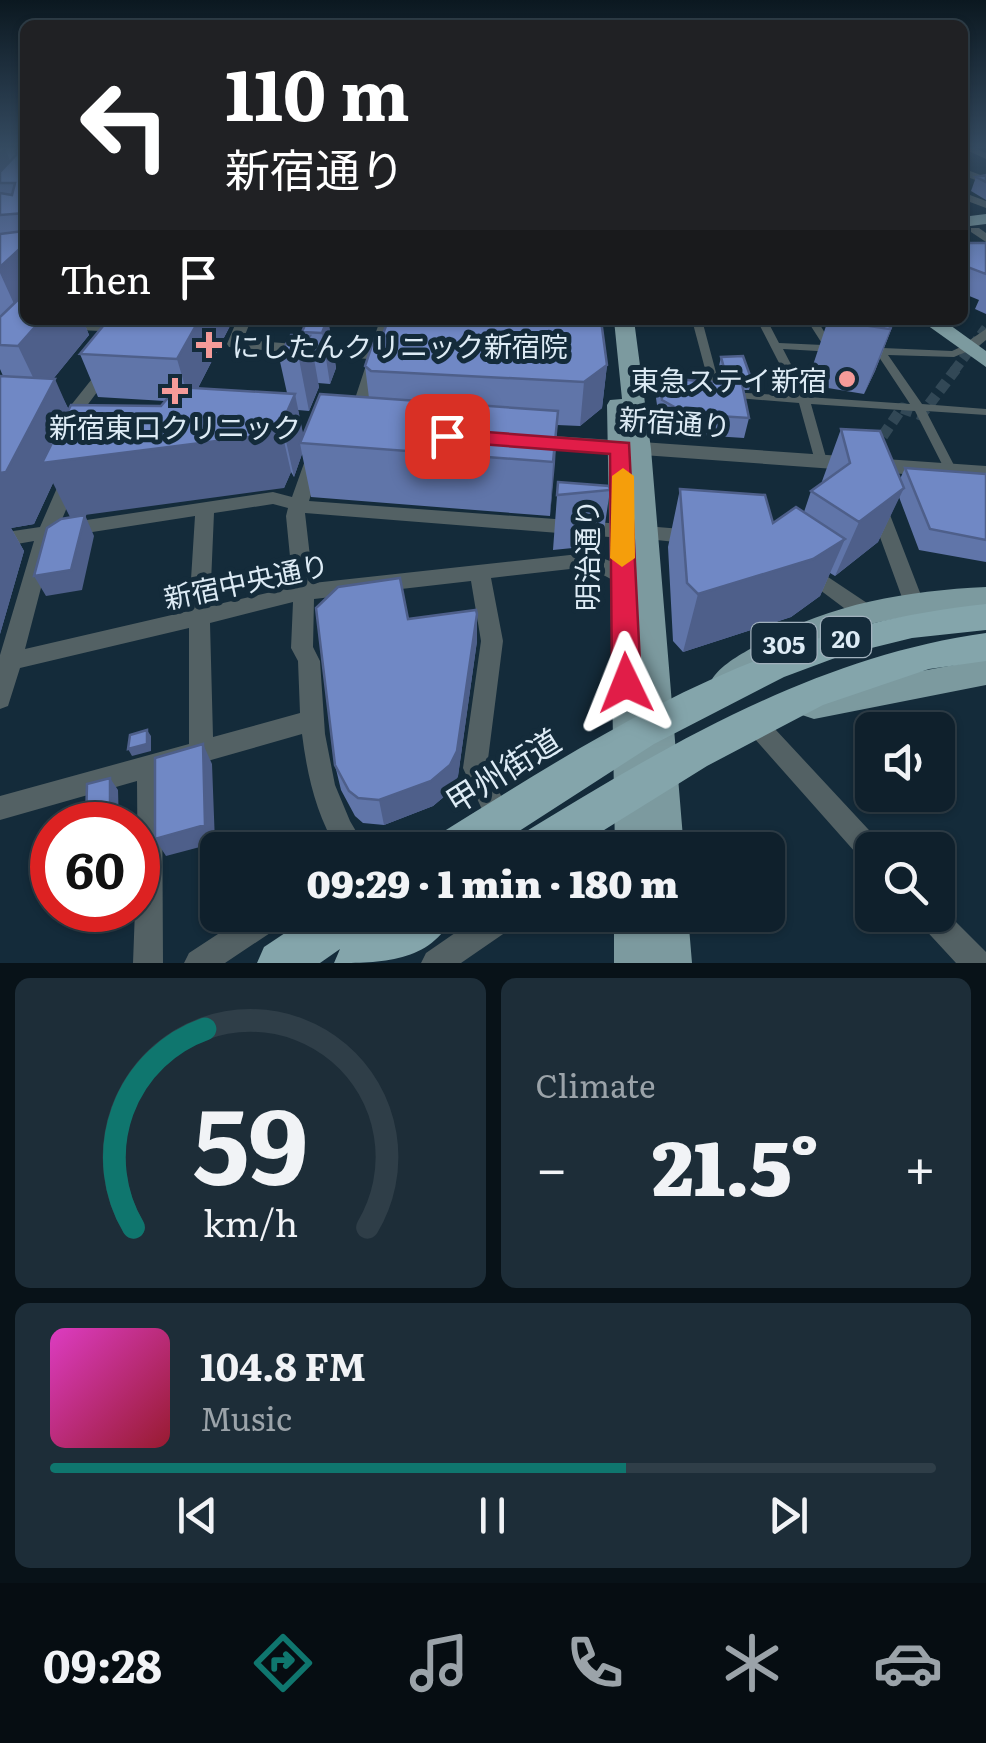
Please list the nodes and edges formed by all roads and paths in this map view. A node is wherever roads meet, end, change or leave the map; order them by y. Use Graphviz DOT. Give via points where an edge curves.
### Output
graph roads {
  1 [pos="242,325"];
  2 [pos="386,325"];
  3 [pos="611,325"];
  4 [pos="625,325"];
  5 [pos="697,325"];
  6 [pos="765,325"];
  7 [pos="815,325"];
  8 [pos="863,325"];
  9 [pos="942,325"];
  10 [pos="53,326"];
  11 [pos="980,340"];
  12 [pos="126,345"];
  13 [pos="776,346"];
  14 [pos="830,349"];
  15 [pos="881,351"];
  16 [pos="377,355"];
  17 [pos="114,361"];
  18 [pos="986,361"];
  19 [pos="632,390"];
  20 [pos="682,392"];
  21 [pos="700,394"];
  22 [pos="718,394"];
  23 [pos="804,400"];
  24 [pos="919,408"];
  25 [pos="51,410"];
  26 [pos="74,412"];
  27 [pos="986,412"];
  28 [pos="103,414"];
  29 [pos="337,432"];
  30 [pos="379,432"];
  31 [pos="509,440"];
  32 [pos="630,448"];
  33 [pos="821,461"];
  34 [pos="863,464"];
  35 [pos="75,468"];
  36 [pos="951,471"];
  37 [pos="986,473"];
  38 [pos="296,502"];
  39 [pos="206,510"];
  40 [pos="633,532"];
  41 [pos="46,534"];
  42 [pos="713,539"];
  43 [pos="0,540"];
  44 [pos="795,562"];
  45 [pos="480,574"];
  46 [pos="622,577"];
  47 [pos="304,592"];
  48 [pos="986,598"];
  49 [pos="914,604"];
  50 [pos="863,611"];
  51 [pos="198,617"];
  52 [pos="986,618"];
  53 [pos="986,647"];
  54 [pos="5,663"];
  55 [pos="986,672"];
  56 [pos="714,692"];
  57 [pos="0,699"];
  58 [pos="310,720"];
  59 [pos="754,722"];
  60 [pos="644,733"];
  61 [pos="200,750"];
  62 [pos="150,765"];
  63 [pos="647,784"];
  64 [pos="0,808"];
  65 [pos="500,820"];
  66 [pos="343,832"];
  67 [pos="481,832"];
  68 [pos="568,832"];
  69 [pos="638,832"];
  70 [pos="660,832"];
  71 [pos="855,833"];
  72 [pos="246,932"];
  73 [pos="388,932"];
  74 [pos="481,932"];
  75 [pos="634,932"];
  76 [pos="669,932"];
  77 [pos="948,932"];
  78 [pos="362,942"];
  79 [pos="148,963"];
  80 [pos="199,963"];
  81 [pos="280,963"];
  82 [pos="436,963"];
  83 [pos="635,963"];
  84 [pos="671,963"];
  85 [pos="976,963"];
  1 -- 16 [label="street" via="234,344 300,358"];
  2 -- 16 [label="street"];
  3 -- 32 [label="main road, 明治通り"];
  4 -- 19 [label="main road, 明治通り"];
  5 -- 22 [label="street"];
  6 -- 13 [label="street"];
  7 -- 14 [label="street"];
  8 -- 15 [label="street"];
  9 -- 11 [label="main road"];
  10 -- 12 [label="street" via="138,329"];
  11 -- 15 [label="street" via="954,354"];
  11 -- 18 [label="main road"];
  13 -- 14 [label="street"];
  13 -- 23 [label="street"];
  14 -- 15 [label="street"];
  15 -- 24 [label="street"];
  16 -- 29 [label="street"];
  17 -- 26 [label="street"];
  19 -- 20 [label="street"];
  19 -- 32 [label="main road, 明治通り"];
  21 -- 22 [label="street"];
  22 -- 23 [label="street"];
  23 -- 24 [label="street"];
  23 -- 33 [label="street"];
  24 -- 27 [label="street"];
  24 -- 36 [label="street"];
  25 -- 26 [label="street"];
  26 -- 28 [label="street"];
  29 -- 30 [label="street"];
  29 -- 38 [label="street"];
  31 -- 32 [label="street, 新宿通り"];
  32 -- 33 [label="street, 新宿通り"];
  32 -- 40 [label="main road, 明治通り"];
  33 -- 34 [label="street, 新宿通り"];
  34 -- 36 [label="street, 新宿通り"];
  34 -- 49 [label="street"];
  35 -- 41 [label="street"];
  36 -- 37 [label="street, 新宿通り"];
  38 -- 39 [label="street" via="273,498"];
  38 -- 40 [label="street"];
  38 -- 47 [label="street"];
  39 -- 41 [label="street"];
  39 -- 51 [label="street"];
  40 -- 42 [label="street"];
  40 -- 46 [label="main road, 明治通り"];
  40 -- 60 [label="main road, 明治通り"];
  41 -- 43 [label="street"];
  41 -- 54 [label="street"];
  44 -- 50 [label="street"];
  45 -- 46 [label="street, 新宿中央通り" via="579,561"];
  45 -- 47 [label="street, 新宿中央通り"];
  45 -- 65 [label="street" via="492,641 474,768"];
  46 -- 60 [label="main road, 明治通り"];
  47 -- 51 [label="street, 新宿中央通り"];
  47 -- 58 [label="street" via="300,629 314,704"];
  48 -- 49 [label="main road, 305"];
  49 -- 50 [label="main road, 305"];
  50 -- 56 [label="main road, 305" via="778,646"];
  51 -- 54 [label="street, 新宿中央通り"];
  51 -- 61 [label="street"];
  52 -- 56 [label="highway, 甲州街道 / 20" via="854,635"];
  53 -- 59 [label="highway, 20" via="866,671"];
  54 -- 57 [label="street"];
  55 -- 59 [label="main road"];
  56 -- 60 [label="highway, 甲州街道 / 20"];
  58 -- 61 [label="street"];
  58 -- 66 [label="street" via="317,764"];
  59 -- 63 [label="highway, 20"];
  59 -- 71 [label="street"];
  60 -- 63 [label="main road, 明治通り"];
  60 -- 65 [label="highway, 甲州街道 / 20"];
  61 -- 62 [label="street"];
  62 -- 64 [label="street"];
  62 -- 79 [label="street"];
  63 -- 68 [label="highway, 20"];
  63 -- 69 [label="main road, 明治通り"];
  63 -- 70 [label="main road, 明治通り"];
  65 -- 67 [label="highway, 甲州街道 / 20"];
  72 -- 80 [label="street"];
  73 -- 78 [label="highway"];
  74 -- 82 [label="street"];
  75 -- 83 [label="main road"];
  76 -- 84 [label="main road"];
  77 -- 85 [label="street"];
  78 -- 81 [label="highway"];
}
